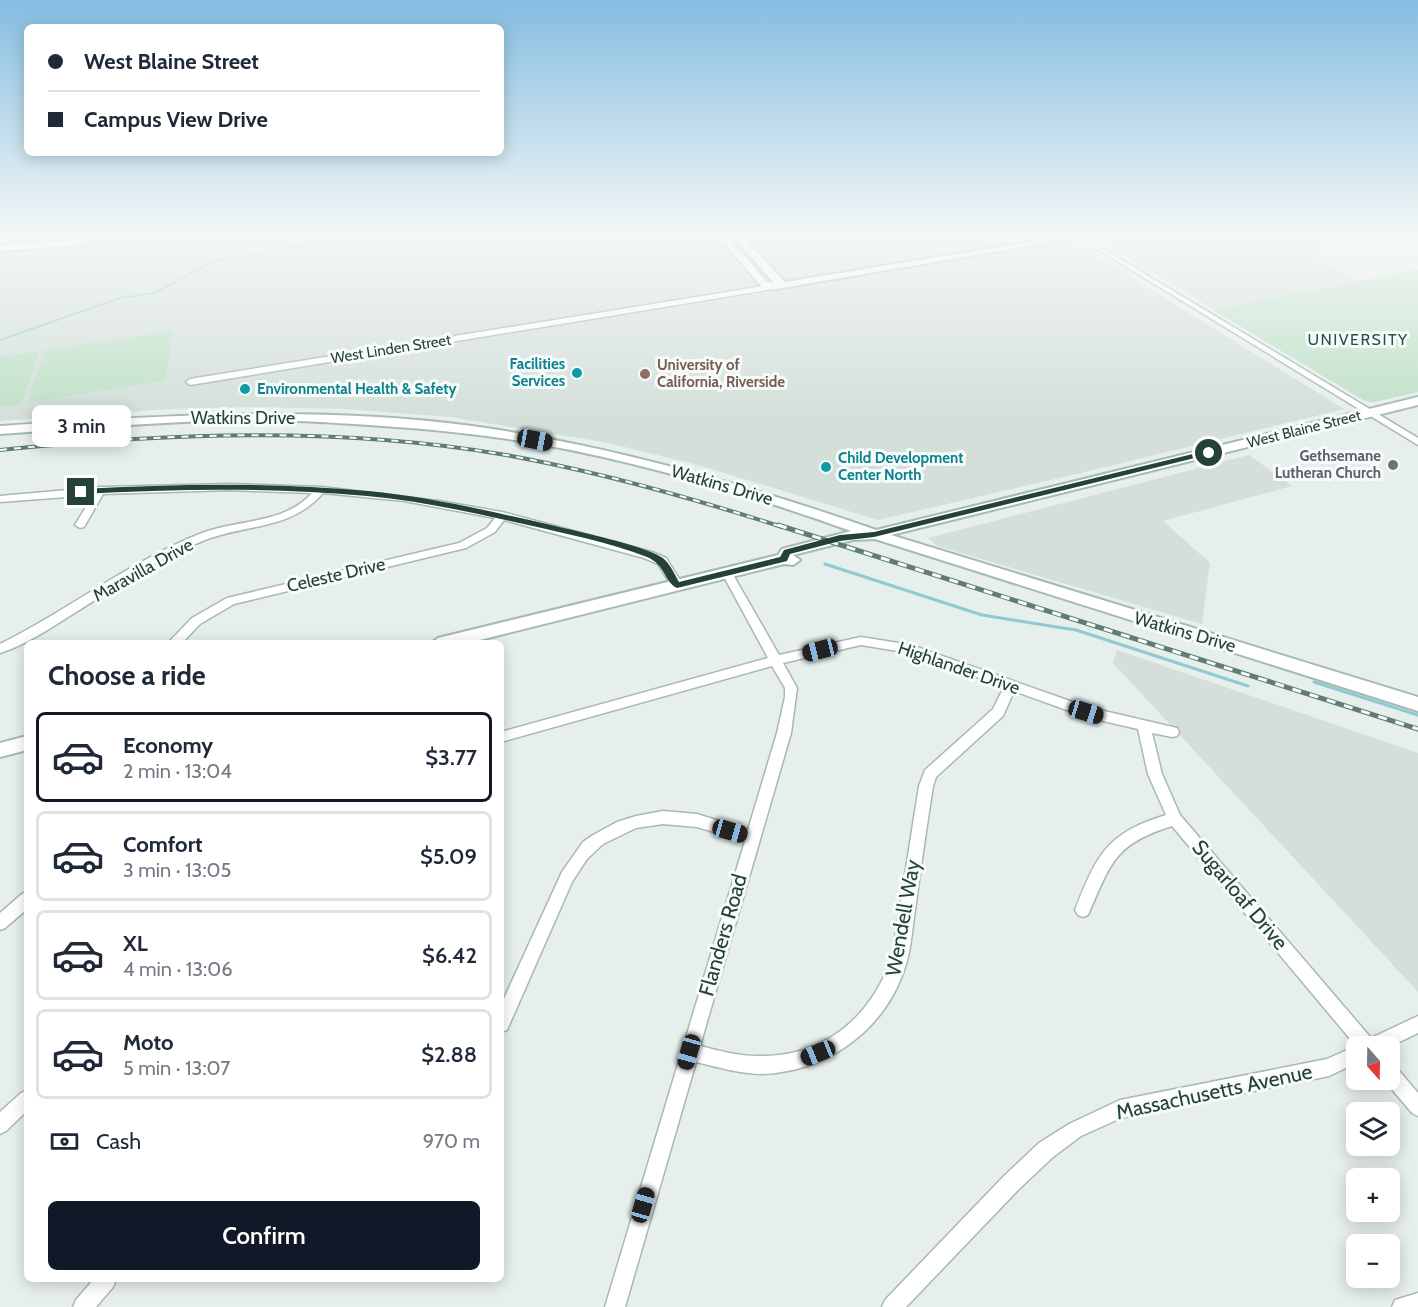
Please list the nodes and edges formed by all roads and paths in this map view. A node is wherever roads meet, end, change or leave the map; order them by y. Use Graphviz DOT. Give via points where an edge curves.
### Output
graph roads {
  1 [pos="715,296"];
  2 [pos="1180,296"];
  3 [pos="190,382"];
  4 [pos="1418,401"];
  5 [pos="1370,413"];
  6 [pos="0,430"];
  7 [pos="1418,442"];
  8 [pos="101,490"];
  9 [pos="320,490"];
  10 [pos="0,499"];
  11 [pos="818,514"];
  12 [pos="502,515"];
  13 [pos="928,522"];
  14 [pos="80,525"];
  15 [pos="874,535"];
  16 [pos="827,541"];
  17 [pos="930,554"];
  18 [pos="784,559"];
  19 [pos="727,573"];
  20 [pos="677,585"];
  21 [pos="176,640"];
  22 [pos="454,640"];
  23 [pos="0,648"];
  24 [pos="776,660"];
  25 [pos="1011,685"];
  26 [pos="1418,704"];
  27 [pos="1144,726"];
  28 [pos="1172,732"];
  29 [pos="504,736"];
  30 [pos="24,744"];
  31 [pos="0,750"];
  32 [pos="1175,819"];
  33 [pos="752,837"];
  34 [pos="24,902"];
  35 [pos="1083,910"];
  36 [pos="0,922"];
  37 [pos="504,1017"];
  38 [pos="1418,1024"];
  39 [pos="1360,1036"];
  40 [pos="1392,1036"];
  41 [pos="689,1052"];
  42 [pos="1346,1059"];
  43 [pos="1400,1085"];
  44 [pos="24,1101"];
  45 [pos="1418,1107"];
  46 [pos="0,1125"];
  47 [pos="104,1282"];
  48 [pos="1418,1303"];
  49 [pos="84,1307"];
  50 [pos="615,1307"];
  51 [pos="892,1307"];
  52 [pos="1402,1307"];
  1 -- 3 [label="street, West Linden Street"];
  2 -- 5 [label="street"];
  4 -- 5 [label="street, West Blaine Street"];
  5 -- 7 [label="street"];
  5 -- 13 [label="street, West Blaine Street"];
  6 -- 11 [label="street, Watkins Drive" via="233,417 356,419 435,426 601,453 723,484"];
  8 -- 9 [label="street" via="190,486"];
  8 -- 10 [label="street"];
  8 -- 14 [label="street"];
  9 -- 12 [label="street" via="404,498"];
  9 -- 23 [label="street, Maravilla Drive" via="308,506 292,514 216,532 182,545"];
  11 -- 15 [label="street, Watkins Drive"];
  11 -- 16 [label="street" via="831,530"];
  12 -- 20 [label="street" via="648,555 662,561"];
  12 -- 21 [label="street, Celeste Drive" via="491,530 462,546 231,601 196,621"];
  13 -- 15 [label="street, West Blaine Street"];
  13 -- 17 [label="street" via="918,536"];
  15 -- 16 [label="street, West Blaine Street"];
  15 -- 17 [label="street, Watkins Drive"];
  15 -- 18 [label="street, West Blaine Street" via="865,542"];
  16 -- 18 [label="street, West Blaine Street" via="787,552"];
  17 -- 26 [label="street, Watkins Drive"];
  18 -- 19 [label="street, West Blaine Street"];
  19 -- 20 [label="street, West Blaine Street"];
  19 -- 24 [label="street, Flanders Road"];
  20 -- 22 [label="street, West Blaine Street"];
  24 -- 25 [label="street, Highlander Drive" via="851,642 873,641 911,649"];
  24 -- 29 [label="street, Highlander Drive"];
  24 -- 33 [label="street, Flanders Road" via="791,697"];
  25 -- 27 [label="street, Highlander Drive" via="1109,719"];
  25 -- 41 [label="street, Wendell Way" via="998,712 930,774 900,957 894,979 874,1013 858,1031 797,1062 742,1064"];
  27 -- 28 [label="street, Highlander Drive"];
  27 -- 32 [label="street, Sugarloaf Drive" via="1155,774"];
  30 -- 31 [label="street"];
  32 -- 35 [label="street" via="1147,826 1118,843 1096,876"];
  32 -- 39 [label="street, Sugarloaf Drive"];
  33 -- 37 [label="street" via="687,818 665,818 630,825 600,837 567,878"];
  33 -- 41 [label="street, Flanders Road"];
  34 -- 36 [label="street"];
  38 -- 40 [label="street"];
  41 -- 50 [label="street, Flanders Road"];
  42 -- 51 [label="street, Massachusetts Avenue" via="1329,1067 1120,1109 1075,1130 1046,1150 1011,1183"];
  43 -- 45 [label="street"];
  44 -- 46 [label="street"];
  47 -- 49 [label="street"];
  48 -- 52 [label="street"];
}
